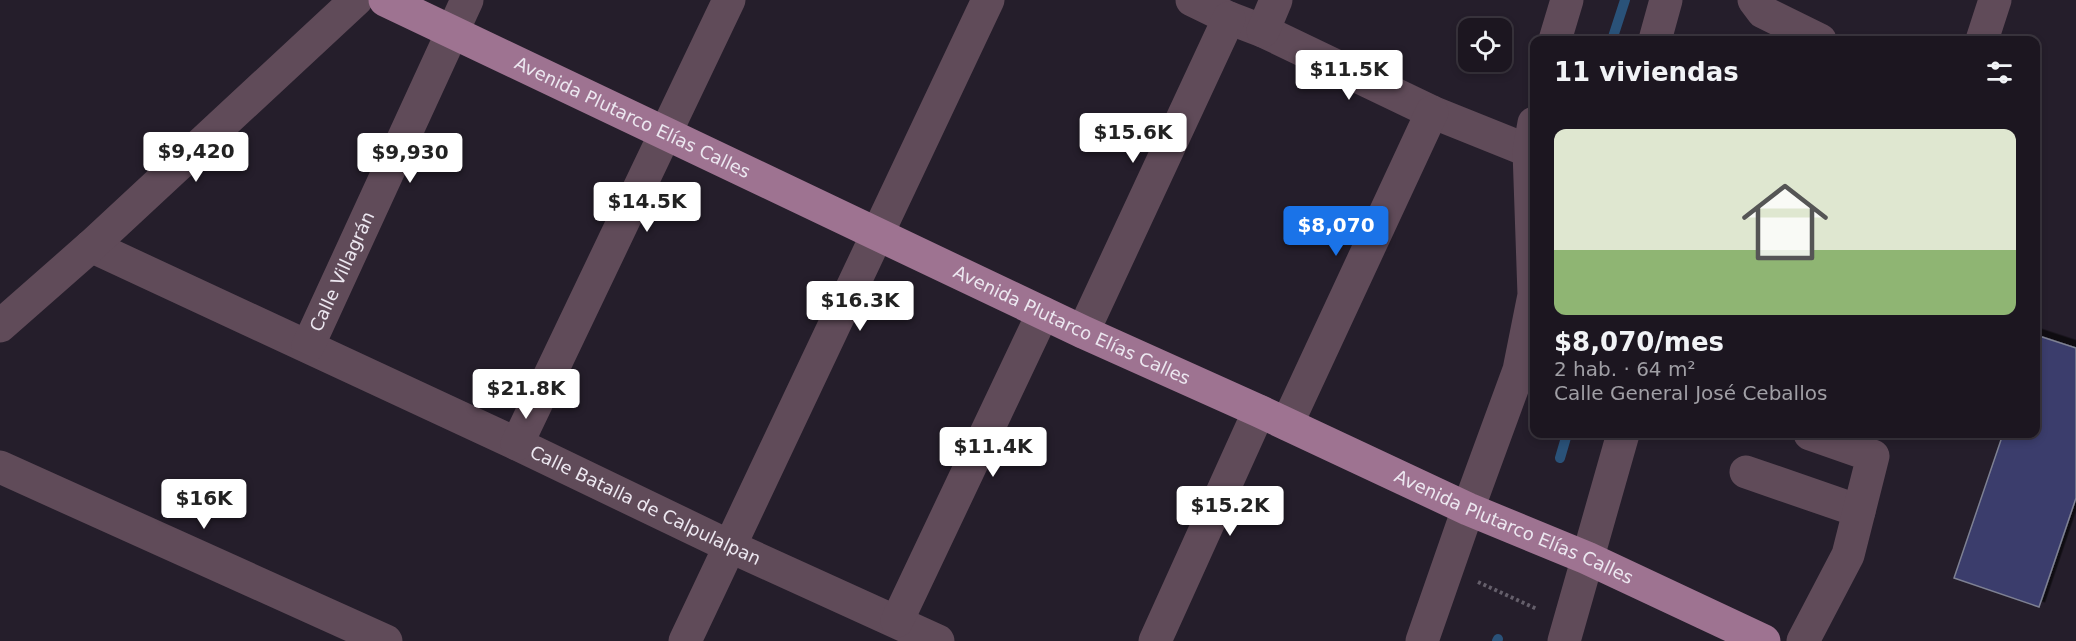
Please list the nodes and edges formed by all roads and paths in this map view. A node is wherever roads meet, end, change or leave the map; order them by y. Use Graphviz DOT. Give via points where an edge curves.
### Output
graph roads {
  1 [pos="356,0"];
  2 [pos="385,0"];
  3 [pos="467,0"];
  4 [pos="729,0"];
  5 [pos="988,0"];
  6 [pos="1192,0"];
  7 [pos="1276,0"];
  8 [pos="1568,0"];
  9 [pos="1666,0"];
  10 [pos="1754,0"];
  11 [pos="1995,0"];
  12 [pos="1229,18"];
  13 [pos="1263,31"];
  14 [pos="452,32"];
  15 [pos="1556,36"];
  16 [pos="1656,36"];
  17 [pos="1812,36"];
  18 [pos="1983,36"];
  19 [pos="1432,112"];
  20 [pos="666,134"];
  21 [pos="1530,136"];
  22 [pos="879,234"];
  23 [pos="91,246"];
  24 [pos="1043,314"];
  25 [pos="1530,315"];
  26 [pos="0,326"];
  27 [pos="1083,332"];
  28 [pos="308,346"];
  29 [pos="1273,418"];
  30 [pos="1621,438"];
  31 [pos="1821,438"];
  32 [pos="517,444"];
  33 [pos="0,467"];
  34 [pos="1746,472"];
  35 [pos="1859,511"];
  36 [pos="1482,515"];
  37 [pos="729,546"];
  38 [pos="1573,552"];
  39 [pos="1475,592"];
  40 [pos="1543,612"];
  41 [pos="897,621"];
  42 [pos="1728,633"];
  43 [pos="386,641"];
  44 [pos="685,641"];
  45 [pos="938,641"];
  46 [pos="1155,641"];
  47 [pos="1422,641"];
  48 [pos="1564,641"];
  49 [pos="1764,641"];
  50 [pos="1803,641"];
  1 -- 23 [label="street"];
  2 -- 14 [label="main road, Avenida Plutarco Elías Calles"];
  3 -- 14 [label="street, Calle Villagrán"];
  4 -- 20 [label="street"];
  5 -- 22 [label="street"];
  6 -- 12 [label="street"];
  7 -- 13 [label="street"];
  8 -- 15 [label="street"];
  9 -- 16 [label="street"];
  10 -- 17 [label="street" via="1763,12"];
  11 -- 18 [label="street"];
  12 -- 13 [label="street"];
  12 -- 27 [label="street"];
  13 -- 19 [label="street"];
  14 -- 20 [label="main road, Avenida Plutarco Elías Calles"];
  14 -- 28 [label="street, Calle Villagrán"];
  19 -- 21 [label="street"];
  19 -- 29 [label="street"];
  20 -- 22 [label="main road, Avenida Plutarco Elías Calles"];
  20 -- 32 [label="street"];
  22 -- 24 [label="main road, Avenida Plutarco Elías Calles"];
  22 -- 37 [label="street"];
  23 -- 26 [label="street"];
  23 -- 28 [label="street, Calle Batalla de Calpulalpan"];
  24 -- 27 [label="main road, Avenida Plutarco Elías Calles"];
  24 -- 41 [label="street"];
  25 -- 36 [label="street"];
  27 -- 29 [label="main road, Avenida Plutarco Elías Calles"];
  28 -- 32 [label="street, Calle Batalla de Calpulalpan"];
  29 -- 36 [label="main road, Avenida Plutarco Elías Calles"];
  29 -- 46 [label="street"];
  30 -- 38 [label="street"];
  31 -- 35 [label="street" via="1873,456"];
  32 -- 37 [label="street, Calle Batalla de Calpulalpan"];
  33 -- 43 [label="street"];
  34 -- 35 [label="street"];
  35 -- 50 [label="street" via="1848,555"];
  36 -- 38 [label="main road, Avenida Plutarco Elías Calles"];
  36 -- 47 [label="street"];
  37 -- 41 [label="street, Calle Batalla de Calpulalpan"];
  37 -- 44 [label="street"];
  38 -- 42 [label="main road, Avenida Plutarco Elías Calles"];
  38 -- 48 [label="street"];
  39 -- 40 [label="path" via="1478,582"];
  41 -- 45 [label="street, Calle Batalla de Calpulalpan"];
  42 -- 49 [label="main road, Avenida Plutarco Elías Calles"];
}
